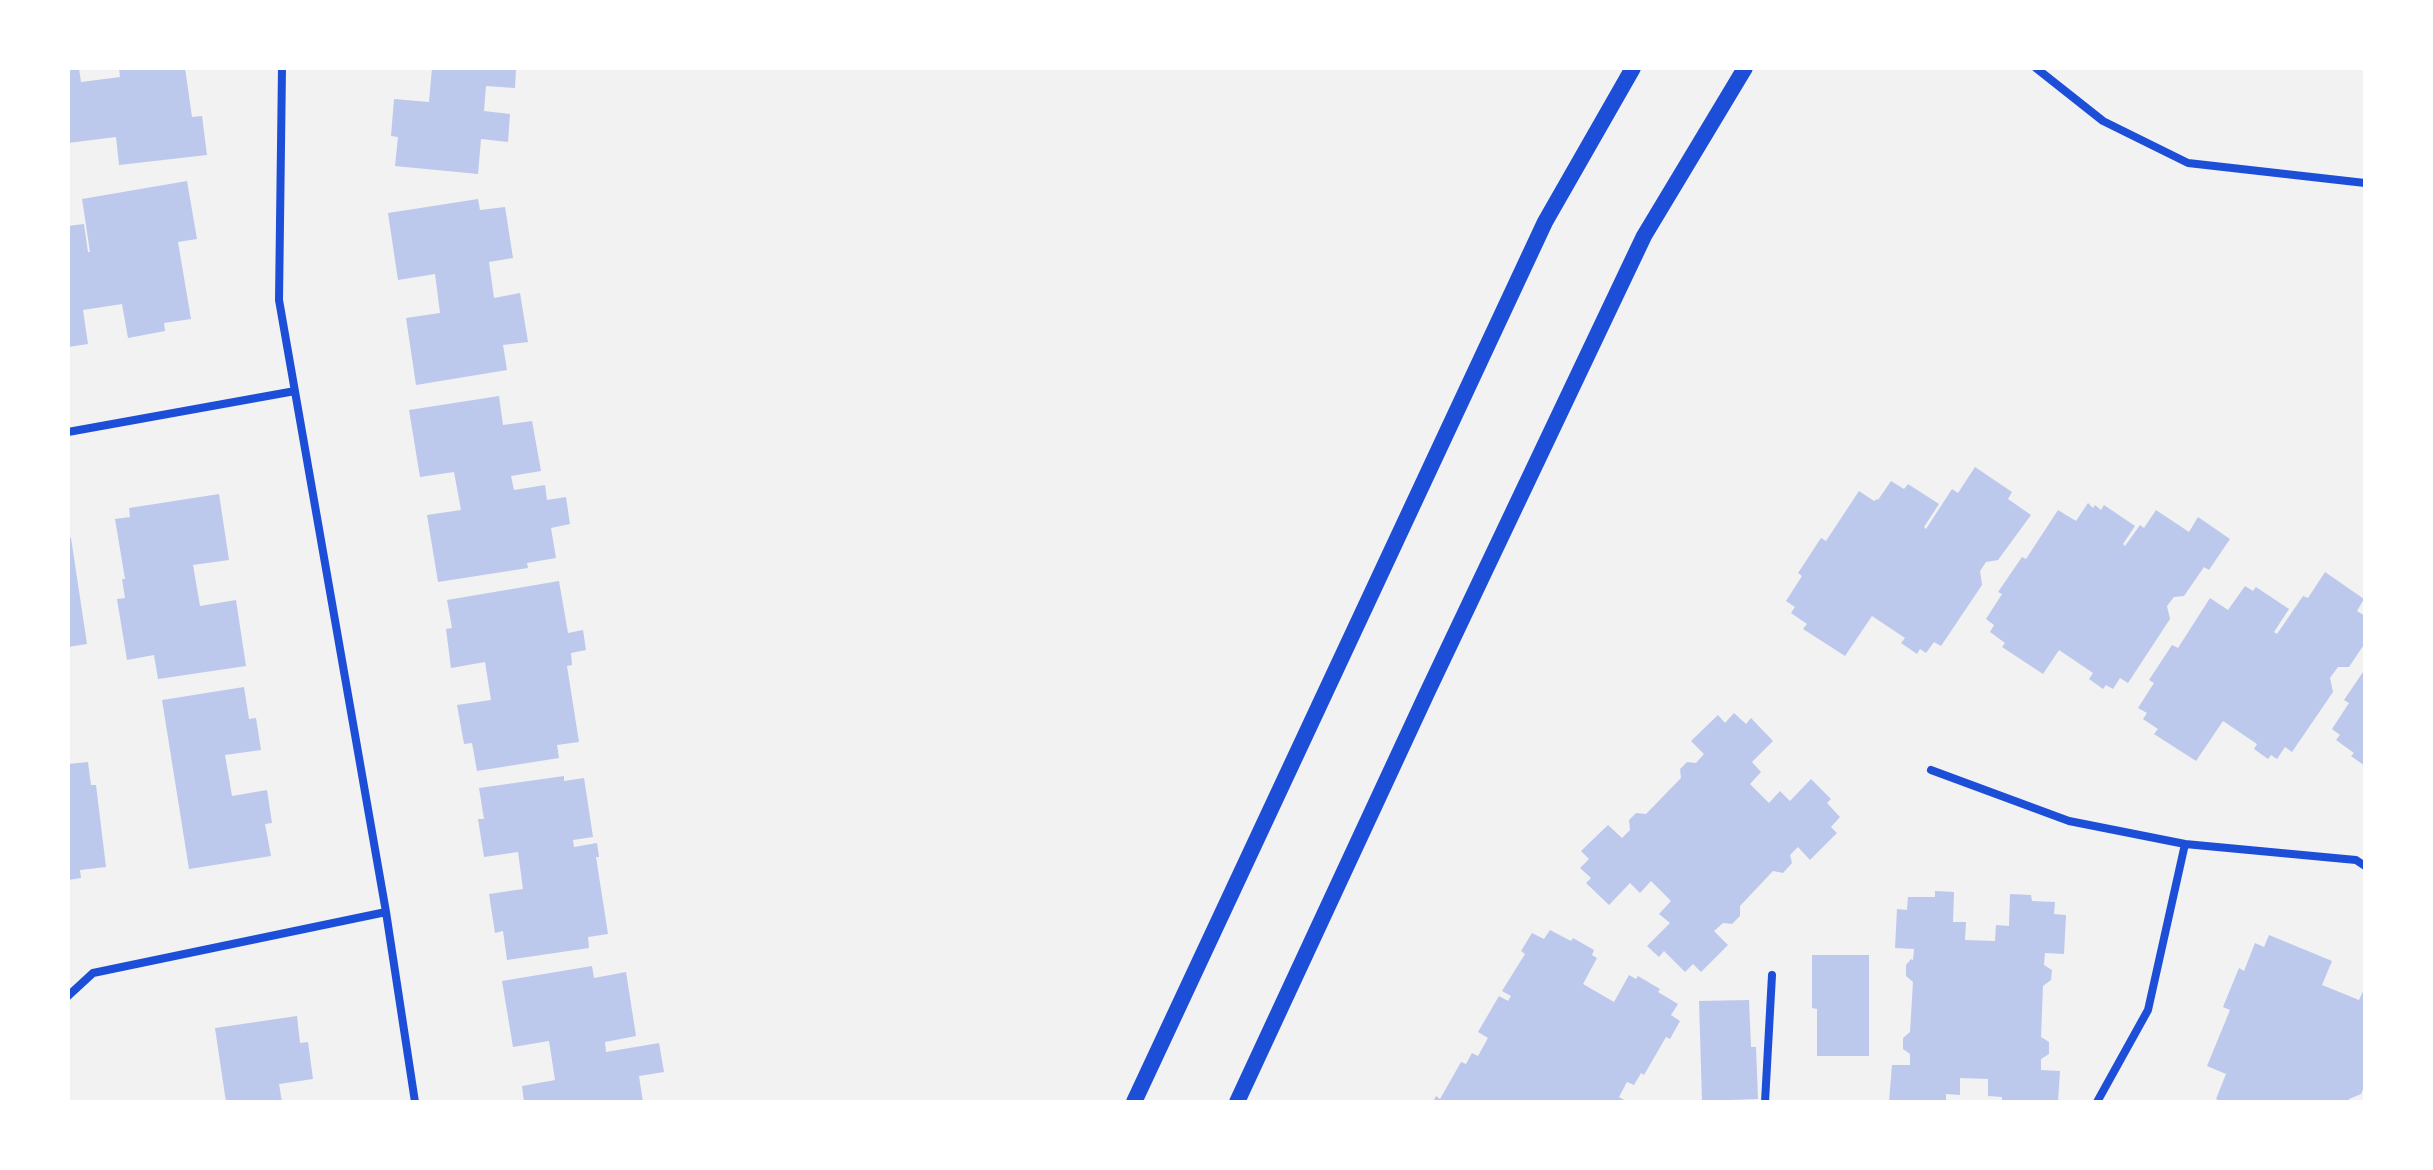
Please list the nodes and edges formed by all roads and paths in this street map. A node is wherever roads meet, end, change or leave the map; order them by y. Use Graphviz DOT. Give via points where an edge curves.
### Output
graph roads {
  1 [pos="282,68"];
  2 [pos="1633,68"];
  3 [pos="1745,68"];
  4 [pos="2036,68"];
  5 [pos="2365,183"];
  6 [pos="295,391"];
  7 [pos="68,432"];
  8 [pos="1931,770"];
  9 [pos="2185,844"];
  10 [pos="2365,866"];
  11 [pos="386,912"];
  12 [pos="1772,975"];
  13 [pos="68,996"];
  14 [pos="415,1102"];
  15 [pos="1134,1102"];
  16 [pos="1237,1102"];
  17 [pos="1765,1102"];
  18 [pos="2097,1102"];
  1 -- 6 [label="street" via="279,300"];
  2 -- 15 [label="main road" via="1545,222"];
  3 -- 16 [label="main road" via="1644,236"];
  4 -- 5 [label="street" via="2103,121 2188,163"];
  6 -- 7 [label="street"];
  6 -- 11 [label="street"];
  8 -- 9 [label="street" via="2069,821"];
  9 -- 10 [label="street" via="2356,860"];
  9 -- 18 [label="street" via="2148,1010"];
  11 -- 13 [label="street" via="93,973"];
  11 -- 14 [label="street"];
  12 -- 17 [label="street"];
}
